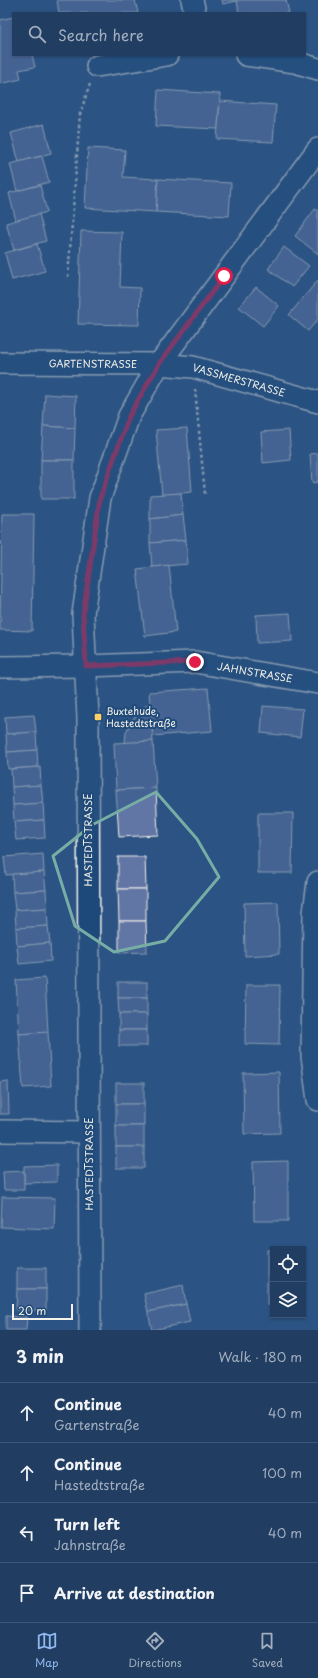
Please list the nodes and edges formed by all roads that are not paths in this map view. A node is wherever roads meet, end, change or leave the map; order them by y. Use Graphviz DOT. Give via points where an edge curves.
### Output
graph roads {
  1 [pos="192,0"];
  2 [pos="195,12"];
  3 [pos="161,56"];
  4 [pos="253,56"];
  5 [pos="97,66"];
  6 [pos="318,69"];
  7 [pos="318,149"];
  8 [pos="0,363"];
  9 [pos="159,364"];
  10 [pos="318,402"];
  11 [pos="86,666"];
  12 [pos="0,667"];
  13 [pos="318,683"];
  14 [pos="318,882"];
  15 [pos="318,1100"];
  16 [pos="0,1131"];
  17 [pos="89,1132"];
  18 [pos="90,1330"];
  1 -- 2 [label="street"];
  3 -- 5 [label="street"];
  4 -- 6 [label="street" via="295,62"];
  7 -- 9 [label="street"];
  8 -- 9 [label="street, GARTENSTRASSE"];
  9 -- 10 [label="street, VASSMERSTRASSE" via="193,367"];
  9 -- 11 [label="street, HASTEDTSTRASSE" via="129,416 100,498 83,614"];
  11 -- 12 [label="street, JAHNSTRASSE"];
  11 -- 13 [label="street, JAHNSTRASSE" via="195,662"];
  11 -- 17 [label="street, HASTEDTSTRASSE"];
  14 -- 15 [label="street" via="314,913 312,1056"];
  16 -- 17 [label="street"];
  17 -- 18 [label="street, HASTEDTSTRASSE"];
}
